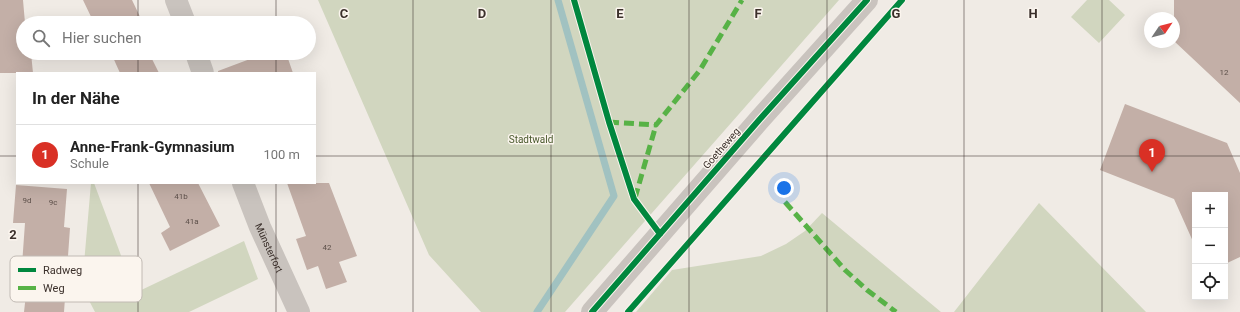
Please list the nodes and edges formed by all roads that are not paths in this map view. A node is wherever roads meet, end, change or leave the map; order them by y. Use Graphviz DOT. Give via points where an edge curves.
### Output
graph roads {
  1 [pos="176,0"];
  2 [pos="867,0"];
  3 [pos="182,16"];
  4 [pos="198,60"];
  5 [pos="203,72"];
  6 [pos="244,184"];
  7 [pos="299,312"];
  8 [pos="592,312"];
  1 -- 3 [label="street"];
  2 -- 8 [label="street, Goetheweg"];
  4 -- 5 [label="street"];
  6 -- 7 [label="street, Münsterfort" via="260,227"];
}
